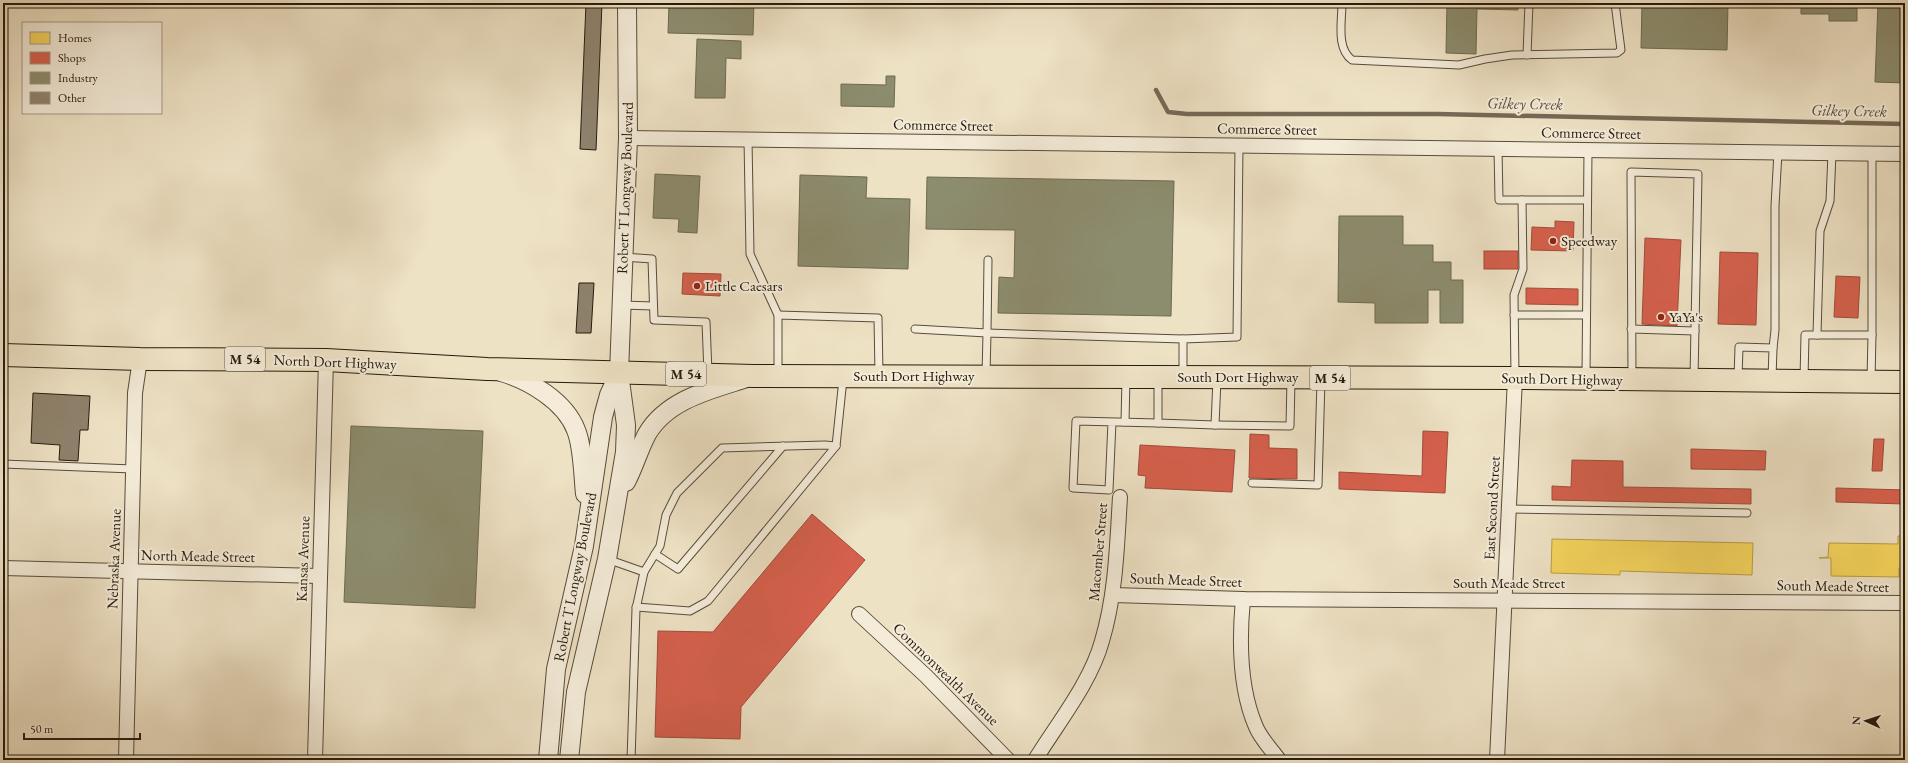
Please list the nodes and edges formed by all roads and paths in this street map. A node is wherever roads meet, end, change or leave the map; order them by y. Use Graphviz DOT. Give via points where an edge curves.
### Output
graph roads {
  1 [pos="627,3"];
  2 [pos="1342,3"];
  3 [pos="1529,3"];
  4 [pos="1615,3"];
  5 [pos="1526,55"];
  6 [pos="628,138"];
  7 [pos="748,139"];
  8 [pos="1239,145"];
  9 [pos="1498,148"];
  10 [pos="1588,150"];
  11 [pos="1778,152"];
  12 [pos="1832,153"];
  13 [pos="1872,153"];
  14 [pos="1905,154"];
  15 [pos="1522,200"];
  16 [pos="1587,200"];
  17 [pos="623,257"];
  18 [pos="988,260"];
  19 [pos="621,305"];
  20 [pos="653,306"];
  21 [pos="778,315"];
  22 [pos="1514,315"];
  23 [pos="1586,315"];
  24 [pos="915,329"];
  25 [pos="1631,329"];
  26 [pos="1695,331"];
  27 [pos="987,333"];
  28 [pos="1816,335"];
  29 [pos="1872,335"];
  30 [pos="1183,338"];
  31 [pos="1773,348"];
  32 [pos="3,355"];
  33 [pos="140,359"];
  34 [pos="326,360"];
  35 [pos="487,369"];
  36 [pos="619,373"];
  37 [pos="708,375"];
  38 [pos="754,376"];
  39 [pos="778,376"];
  40 [pos="843,376"];
  41 [pos="879,376"];
  42 [pos="986,376"];
  43 [pos="1126,377"];
  44 [pos="1158,377"];
  45 [pos="1183,377"];
  46 [pos="1217,377"];
  47 [pos="1292,378"];
  48 [pos="1321,378"];
  49 [pos="1514,378"];
  50 [pos="1586,379"];
  51 [pos="1632,379"];
  52 [pos="1694,380"];
  53 [pos="1738,380"];
  54 [pos="1771,381"];
  55 [pos="1804,381"];
  56 [pos="1871,382"];
  57 [pos="1905,382"];
  58 [pos="1112,422"];
  59 [pos="1125,422"];
  60 [pos="1158,423"];
  61 [pos="1215,425"];
  62 [pos="783,446"];
  63 [pos="836,446"];
  64 [pos="3,464"];
  65 [pos="133,468"];
  66 [pos="1252,483"];
  67 [pos="619,495"];
  68 [pos="1120,497"];
  69 [pos="1509,509"];
  70 [pos="1747,514"];
  71 [pos="584,546"];
  72 [pos="655,554"];
  73 [pos="606,559"];
  74 [pos="3,568"];
  75 [pos="130,572"];
  76 [pos="644,572"];
  77 [pos="320,576"];
  78 [pos="1113,595"];
  79 [pos="1243,599"];
  80 [pos="1504,600"];
  81 [pos="1905,603"];
  82 [pos="636,607"];
  83 [pos="859,614"];
  84 [pos="126,760"];
  85 [pos="314,760"];
  86 [pos="548,760"];
  87 [pos="570,760"];
  88 [pos="631,760"];
  89 [pos="1008,760"];
  90 [pos="1035,760"];
  91 [pos="1280,760"];
  92 [pos="1497,760"];
  1 -- 6 [label="street, Robert T Longway Boulevard"];
  2 -- 5 [label="lane" via="1342,45 1346,55 1352,60 1459,65 1485,59"];
  3 -- 5 [label="lane"];
  4 -- 5 [label="lane" via="1621,50 1617,53"];
  6 -- 7 [label="street, Commerce Street"];
  6 -- 17 [label="street, Robert T Longway Boulevard"];
  7 -- 8 [label="street, Commerce Street"];
  7 -- 21 [label="lane" via="750,254"];
  8 -- 9 [label="street, Commerce Street"];
  8 -- 30 [label="lane" via="1237,337"];
  9 -- 10 [label="street, Commerce Street"];
  9 -- 15 [label="lane" via="1499,200"];
  10 -- 11 [label="street, Commerce Street"];
  10 -- 16 [label="lane"];
  11 -- 12 [label="street, Commerce Street"];
  11 -- 31 [label="lane"];
  12 -- 13 [label="street, Commerce Street"];
  12 -- 28 [label="lane" via="1830,201 1820,232"];
  13 -- 14 [label="street, Commerce Street"];
  13 -- 29 [label="lane"];
  15 -- 16 [label="lane"];
  15 -- 22 [label="lane" via="1522,269 1514,294"];
  16 -- 23 [label="lane"];
  17 -- 19 [label="street, Robert T Longway Boulevard"];
  17 -- 20 [label="lane" via="652,259"];
  18 -- 27 [label="lane"];
  19 -- 20 [label="lane"];
  19 -- 36 [label="street, Robert T Longway Boulevard"];
  20 -- 37 [label="lane" via="654,320 706,322"];
  21 -- 39 [label="lane"];
  21 -- 41 [label="lane" via="878,318"];
  22 -- 23 [label="lane"];
  22 -- 49 [label="lane"];
  23 -- 50 [label="lane"];
  24 -- 27 [label="lane"];
  25 -- 26 [label="lane"];
  25 -- 26 [label="lane" via="1631,172 1698,174"];
  25 -- 51 [label="lane"];
  26 -- 52 [label="lane"];
  27 -- 30 [label="lane"];
  27 -- 42 [label="lane"];
  28 -- 29 [label="lane"];
  28 -- 55 [label="lane" via="1805,335"];
  29 -- 56 [label="lane"];
  30 -- 45 [label="lane"];
  31 -- 53 [label="lane" via="1739,347"];
  31 -- 54 [label="lane"];
  32 -- 33 [label="main road, North Dort Highway / M 54"];
  33 -- 34 [label="main road, North Dort Highway / M 54"];
  33 -- 65 [label="street, Nebraska Avenue" via="135,393"];
  34 -- 35 [label="main road, North Dort Highway / M 54"];
  34 -- 77 [label="street, Kansas Avenue"];
  35 -- 36 [label="main road, North Dort Highway / M 54"];
  35 -- 71 [label="street" via="516,376 546,395 558,404 577,431 585,494"];
  36 -- 37 [label="main road, South Dort Highway / M 54"];
  36 -- 67 [label="street, Robert T Longway Boulevard" via="626,424"];
  36 -- 71 [label="street, Robert T Longway Boulevard" via="609,395 603,418"];
  37 -- 38 [label="main road, South Dort Highway / M 54"];
  38 -- 39 [label="main road, South Dort Highway / M 54"];
  38 -- 67 [label="street" via="706,391 677,404 661,417 648,434"];
  39 -- 40 [label="main road, South Dort Highway / M 54"];
  40 -- 41 [label="main road, South Dort Highway / M 54"];
  40 -- 63 [label="lane"];
  41 -- 42 [label="main road, South Dort Highway / M 54"];
  42 -- 43 [label="main road, South Dort Highway / M 54"];
  43 -- 44 [label="main road, South Dort Highway / M 54"];
  43 -- 59 [label="lane"];
  44 -- 45 [label="main road, South Dort Highway / M 54"];
  44 -- 60 [label="lane"];
  45 -- 46 [label="main road, South Dort Highway / M 54"];
  46 -- 47 [label="main road, South Dort Highway / M 54"];
  46 -- 61 [label="lane"];
  47 -- 48 [label="main road, South Dort Highway / M 54"];
  47 -- 61 [label="lane" via="1290,426"];
  48 -- 49 [label="main road, South Dort Highway / M 54"];
  48 -- 66 [label="lane" via="1318,485"];
  49 -- 50 [label="main road, South Dort Highway / M 54"];
  49 -- 69 [label="street, East Second Street"];
  50 -- 51 [label="main road, South Dort Highway / M 54"];
  51 -- 52 [label="main road, South Dort Highway / M 54"];
  52 -- 53 [label="main road, South Dort Highway / M 54"];
  53 -- 54 [label="main road, South Dort Highway / M 54"];
  54 -- 55 [label="main road, South Dort Highway / M 54"];
  55 -- 56 [label="main road, South Dort Highway / M 54"];
  56 -- 57 [label="main road, South Dort Highway / M 54"];
  58 -- 58 [label="lane" via="1076,420 1073,488 1109,490"];
  58 -- 59 [label="lane"];
  59 -- 60 [label="lane"];
  60 -- 61 [label="lane"];
  62 -- 63 [label="lane"];
  62 -- 72 [label="lane" via="678,569"];
  62 -- 72 [label="lane" via="722,448 677,493 666,515 660,546"];
  63 -- 82 [label="lane" via="708,601 690,611"];
  64 -- 65 [label="lane"];
  65 -- 75 [label="street, Nebraska Avenue"];
  67 -- 73 [label="street, Robert T Longway Boulevard"];
  68 -- 78 [label="street, Macomber Street"];
  69 -- 70 [label="lane"];
  69 -- 80 [label="street, East Second Street"];
  71 -- 86 [label="street, Robert T Longway Boulevard" via="556,669"];
  72 -- 76 [label="lane"];
  73 -- 76 [label="lane"];
  73 -- 87 [label="street, Robert T Longway Boulevard" via="576,692"];
  74 -- 75 [label="street, North Meade Street"];
  75 -- 77 [label="street, North Meade Street"];
  75 -- 84 [label="street, Nebraska Avenue"];
  76 -- 82 [label="lane"];
  77 -- 85 [label="street, Kansas Avenue"];
  78 -- 79 [label="street, South Meade Street"];
  78 -- 90 [label="street, Macomber Street" via="1102,643 1081,689"];
  79 -- 80 [label="street, South Meade Street"];
  79 -- 91 [label="street" via="1243,682 1256,728"];
  80 -- 81 [label="street, South Meade Street"];
  80 -- 92 [label="street, East Second Street"];
  82 -- 88 [label="lane"];
  83 -- 89 [label="street, Commonwealth Avenue" via="926,676"];
}
